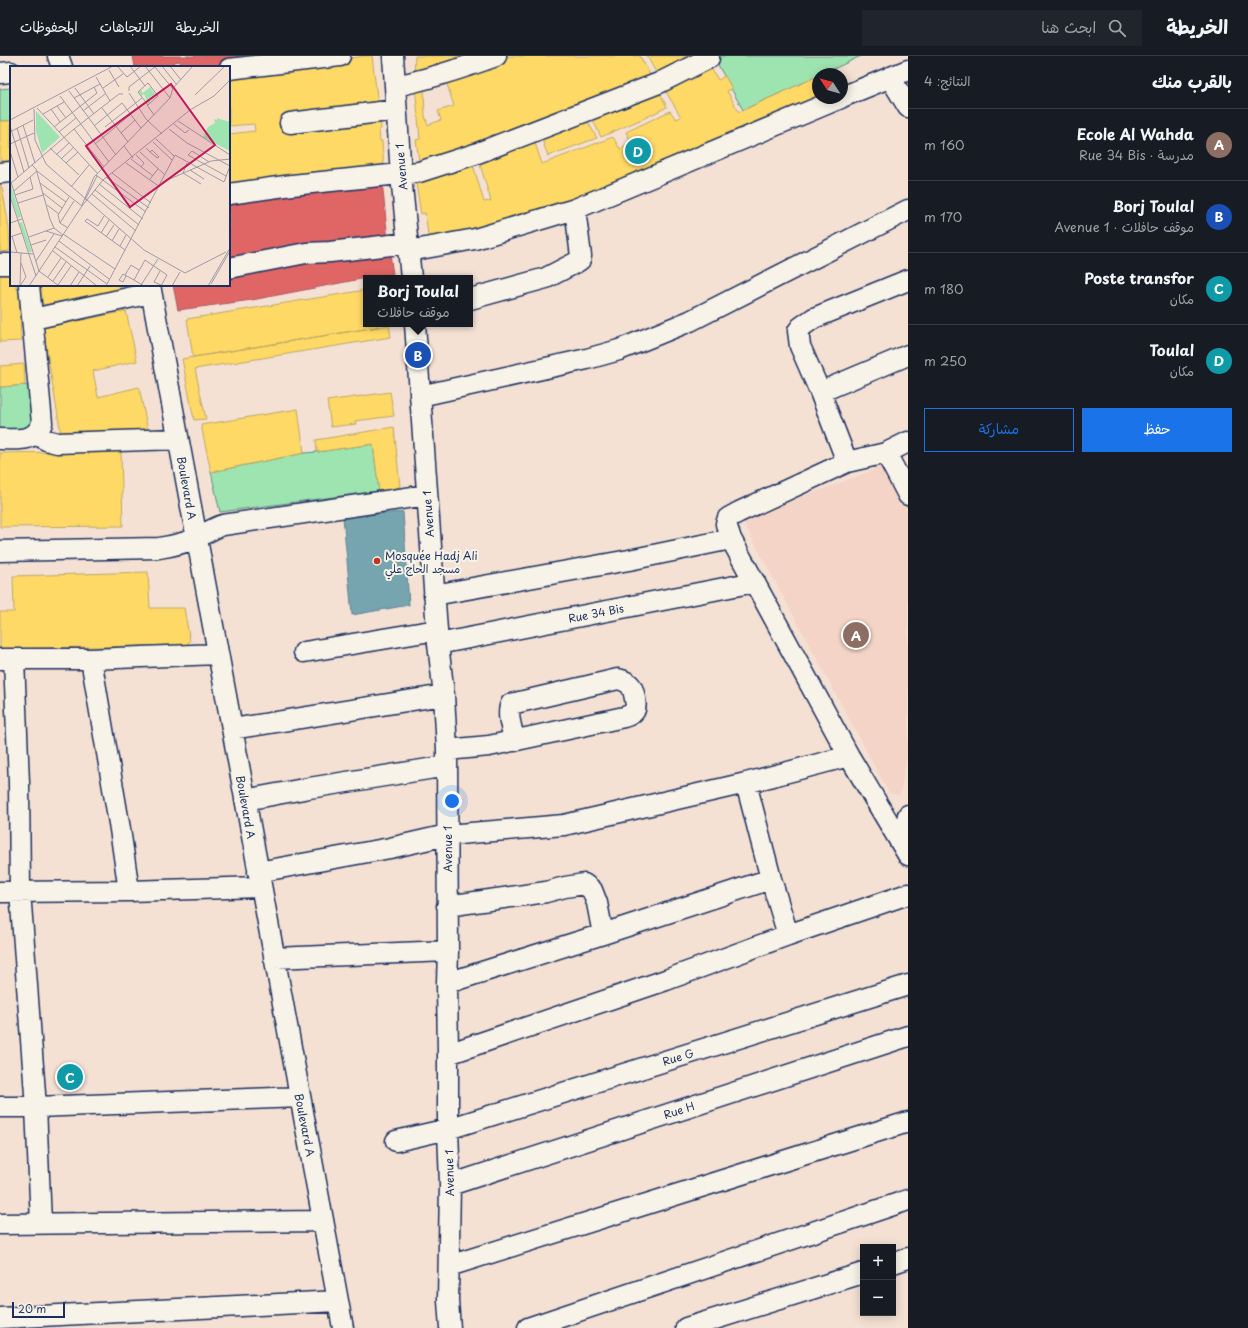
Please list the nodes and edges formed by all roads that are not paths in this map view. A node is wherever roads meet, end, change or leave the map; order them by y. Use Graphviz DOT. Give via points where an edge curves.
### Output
graph roads {
  1 [pos="58,56"];
  2 [pos="340,56"];
  3 [pos="392,56"];
  4 [pos="496,56"];
  5 [pos="708,58"];
  6 [pos="62,66"];
  7 [pos="230,69"];
  8 [pos="908,70"];
  9 [pos="10,72"];
  10 [pos="0,73"];
  11 [pos="890,78"];
  12 [pos="395,86"];
  13 [pos="848,95"];
  14 [pos="827,104"];
  15 [pos="908,107"];
  16 [pos="396,110"];
  17 [pos="290,123"];
  18 [pos="401,174"];
  19 [pos="230,194"];
  20 [pos="575,209"];
  21 [pos="908,210"];
  22 [pos="408,247"];
  23 [pos="230,268"];
  24 [pos="411,275"];
  25 [pos="908,280"];
  26 [pos="29,286"];
  27 [pos="151,289"];
  28 [pos="473,298"];
  29 [pos="33,319"];
  30 [pos="415,327"];
  31 [pos="908,355"];
  32 [pos="820,392"];
  33 [pos="420,396"];
  34 [pos="36,434"];
  35 [pos="178,438"];
  36 [pos="0,439"];
  37 [pos="908,442"];
  38 [pos="886,453"];
  39 [pos="847,462"];
  40 [pos="427,495"];
  41 [pos="908,495"];
  42 [pos="196,538"];
  43 [pos="731,538"];
  44 [pos="0,551"];
  45 [pos="755,582"];
  46 [pos="434,595"];
  47 [pos="437,637"];
  48 [pos="304,652"];
  49 [pos="218,654"];
  50 [pos="7,659"];
  51 [pos="91,659"];
  52 [pos="444,695"];
  53 [pos="232,729"];
  54 [pos="515,741"];
  55 [pos="849,756"];
  56 [pos="447,758"];
  57 [pos="746,783"];
  58 [pos="245,800"];
  59 [pos="908,815"];
  60 [pos="447,835"];
  61 [pos="905,850"];
  62 [pos="771,879"];
  63 [pos="260,880"];
  64 [pos="20,891"];
  65 [pos="129,891"];
  66 [pos="0,892"];
  67 [pos="908,894"];
  68 [pos="447,906"];
  69 [pos="603,934"];
  70 [pos="788,935"];
  71 [pos="448,951"];
  72 [pos="274,958"];
  73 [pos="447,983"];
  74 [pos="908,985"];
  75 [pos="908,1036"];
  76 [pos="448,1054"];
  77 [pos="300,1097"];
  78 [pos="0,1107"];
  79 [pos="36,1107"];
  80 [pos="908,1122"];
  81 [pos="448,1129"];
  82 [pos="396,1141"];
  83 [pos="450,1185"];
  84 [pos="908,1200"];
  85 [pos="323,1221"];
  86 [pos="0,1224"];
  87 [pos="41,1224"];
  88 [pos="908,1258"];
  89 [pos="896,1262"];
  90 [pos="449,1266"];
  91 [pos="860,1274"];
  92 [pos="338,1301"];
  93 [pos="0,1318"];
  94 [pos="343,1328"];
  95 [pos="450,1328"];
  96 [pos="528,1328"];
  97 [pos="686,1328"];
  1 -- 6 [label="street"];
  2 -- 7 [label="street"];
  3 -- 12 [label="street, Avenue 1"];
  4 -- 12 [label="street" via="417,82"];
  5 -- 18 [label="street" via="658,84 475,154 419,172"];
  8 -- 11 [label="street"];
  9 -- 10 [label="street"];
  11 -- 13 [label="street"];
  11 -- 15 [label="street"];
  12 -- 16 [label="street, Avenue 1"];
  14 -- 20 [label="street"];
  16 -- 17 [label="street"];
  16 -- 18 [label="street, Avenue 1"];
  18 -- 19 [label="street" via="292,184"];
  18 -- 22 [label="street, Avenue 1"];
  20 -- 22 [label="street" via="475,239"];
  20 -- 28 [label="street" via="580,260 546,278"];
  21 -- 33 [label="street" via="690,321 619,350"];
  22 -- 23 [label="street" via="306,253"];
  22 -- 24 [label="street, Avenue 1"];
  25 -- 32 [label="street" via="814,318 801,327 798,331 800,346"];
  26 -- 29 [label="street"];
  27 -- 29 [label="street"];
  27 -- 35 [label="street, Boulevard A"];
  29 -- 34 [label="street" via="43,416"];
  30 -- 33 [label="street, Avenue 1"];
  31 -- 32 [label="street"];
  32 -- 39 [label="street"];
  33 -- 40 [label="street, Avenue 1"];
  34 -- 35 [label="street" via="57,443"];
  34 -- 36 [label="street" via="25,438"];
  35 -- 42 [label="street, Boulevard A"];
  37 -- 38 [label="street"];
  38 -- 39 [label="street"];
  38 -- 41 [label="street"];
  39 -- 43 [label="street" via="732,516 726,524"];
  40 -- 42 [label="street" via="223,525"];
  40 -- 46 [label="street, Avenue 1"];
  42 -- 44 [label="street" via="159,548"];
  42 -- 49 [label="street, Boulevard A"];
  43 -- 45 [label="street"];
  43 -- 46 [label="street" via="629,560"];
  45 -- 47 [label="street, Rue 34 Bis"];
  45 -- 55 [label="street"];
  46 -- 47 [label="street, Avenue 1"];
  47 -- 48 [label="street, Rue 34 Bis"];
  47 -- 52 [label="street, Avenue 1"];
  49 -- 51 [label="street"];
  49 -- 53 [label="street, Boulevard A"];
  50 -- 51 [label="street"];
  50 -- 64 [label="street" via="19,783"];
  51 -- 65 [label="street"];
  52 -- 53 [label="street"];
  52 -- 56 [label="street, Avenue 1"];
  53 -- 58 [label="street, Boulevard A"];
  54 -- 54 [label="street" via="510,716 511,704 618,679 634,689 637,706 630,715"];
  54 -- 56 [label="street"];
  55 -- 57 [label="street"];
  55 -- 61 [label="street"];
  56 -- 58 [label="street"];
  56 -- 60 [label="street, Avenue 1"];
  57 -- 60 [label="street" via="564,825"];
  57 -- 62 [label="street"];
  58 -- 63 [label="street, Boulevard A"];
  59 -- 61 [label="street"];
  60 -- 63 [label="street"];
  60 -- 68 [label="street, Avenue 1"];
  62 -- 69 [label="street"];
  62 -- 70 [label="street"];
  63 -- 65 [label="street"];
  63 -- 72 [label="street, Boulevard A"];
  64 -- 65 [label="street"];
  64 -- 66 [label="street"];
  64 -- 79 [label="street"];
  67 -- 70 [label="street"];
  68 -- 69 [label="street" via="584,884 592,890 597,903"];
  68 -- 71 [label="street, Avenue 1"];
  69 -- 73 [label="street"];
  70 -- 76 [label="street" via="666,980"];
  71 -- 72 [label="street"];
  71 -- 73 [label="street, Avenue 1"];
  72 -- 77 [label="street, Boulevard A"];
  73 -- 76 [label="street, Avenue 1"];
  74 -- 81 [label="street, Rue G"];
  75 -- 83 [label="street, Rue H"];
  76 -- 81 [label="street, Avenue 1"];
  77 -- 79 [label="street"];
  77 -- 85 [label="street, Boulevard A"];
  78 -- 79 [label="street"];
  79 -- 87 [label="street"];
  80 -- 90 [label="street"];
  81 -- 82 [label="street, Rue G"];
  81 -- 83 [label="street, Avenue 1"];
  83 -- 90 [label="street, Avenue 1"];
  84 -- 96 [label="street"];
  85 -- 87 [label="street"];
  85 -- 92 [label="street, Boulevard A"];
  86 -- 87 [label="street"];
  88 -- 89 [label="street"];
  90 -- 95 [label="street, Avenue 1"];
  91 -- 97 [label="street"];
  92 -- 93 [label="street"];
  92 -- 94 [label="street, Boulevard A"];
}
